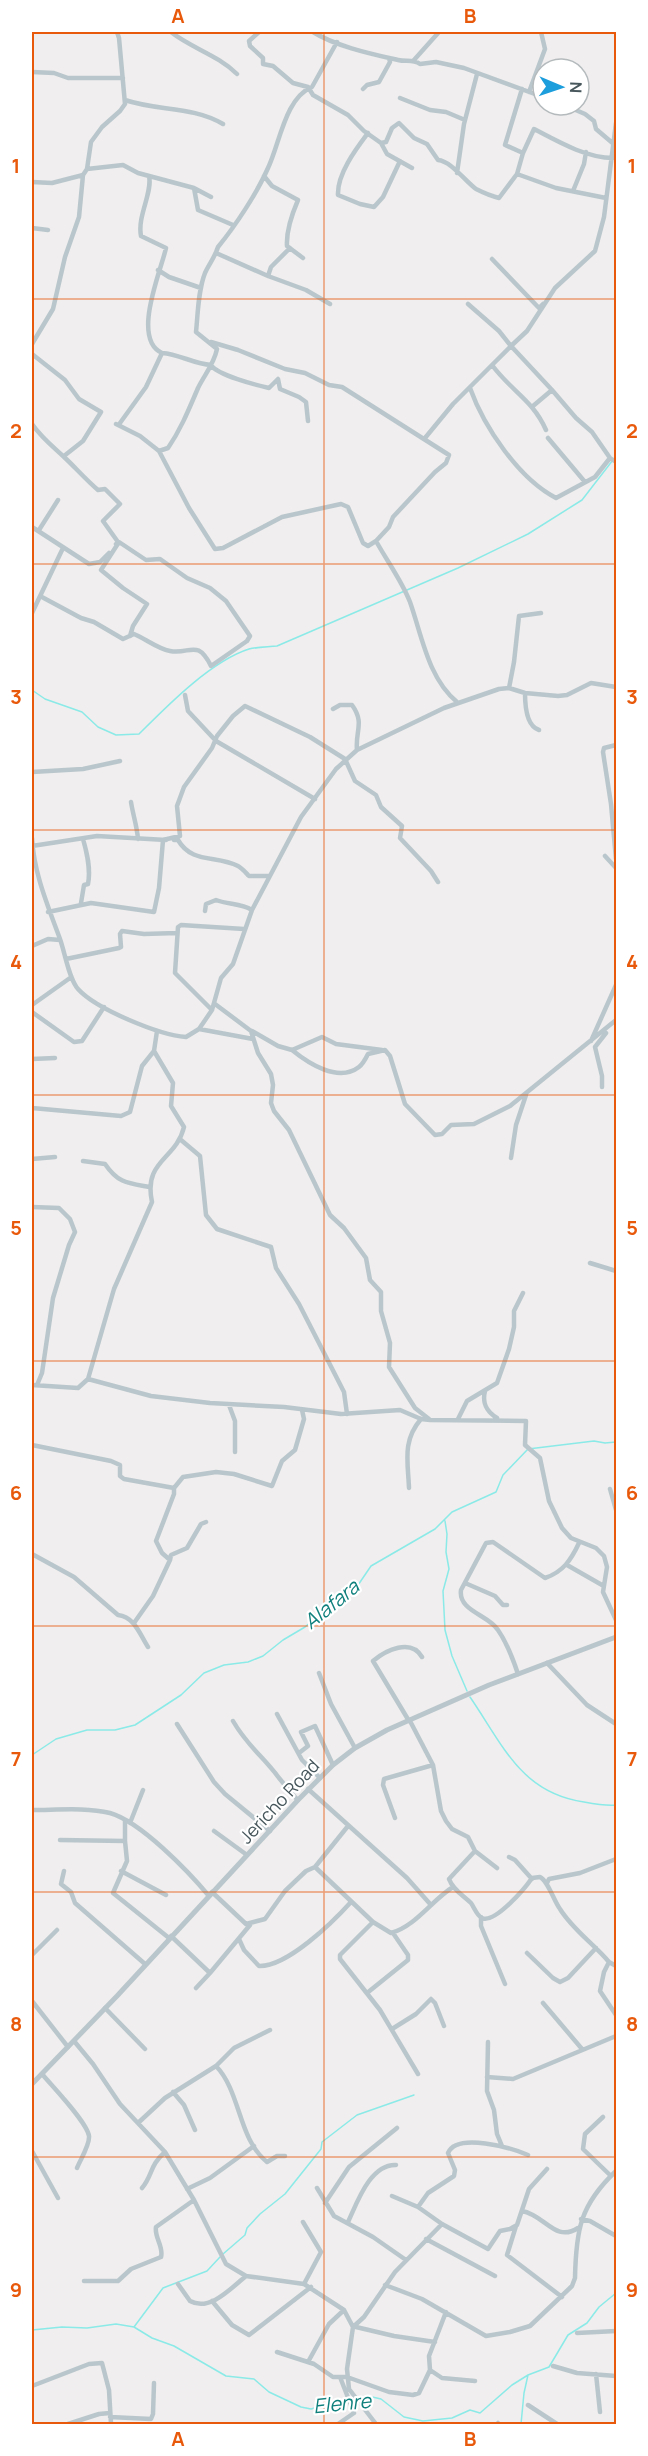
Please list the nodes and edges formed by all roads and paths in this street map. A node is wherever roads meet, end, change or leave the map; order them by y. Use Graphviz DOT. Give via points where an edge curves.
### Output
graph roads {
  1 [pos="117,32"];
  2 [pos="171,32"];
  3 [pos="259,32"];
  4 [pos="313,32"];
  5 [pos="439,32"];
  6 [pos="541,32"];
  7 [pos="337,42"];
  8 [pos="389,58"];
  9 [pos="414,60"];
  10 [pos="32,72"];
  11 [pos="237,74"];
  12 [pos="477,74"];
  13 [pos="123,78"];
  14 [pos="309,88"];
  15 [pos="363,89"];
  16 [pos="522,89"];
  17 [pos="529,92"];
  18 [pos="400,98"];
  19 [pos="125,100"];
  20 [pos="589,117"];
  21 [pos="465,120"];
  22 [pos="616,123"];
  23 [pos="223,124"];
  24 [pos="368,133"];
  25 [pos="381,143"];
  26 [pos="615,144"];
  27 [pos="586,152"];
  28 [pos="523,153"];
  29 [pos="613,158"];
  30 [pos="400,162"];
  31 [pos="412,168"];
  32 [pos="87,169"];
  33 [pos="457,173"];
  34 [pos="517,174"];
  35 [pos="82,175"];
  36 [pos="149,176"];
  37 [pos="264,176"];
  38 [pos="32,182"];
  39 [pos="194,188"];
  40 [pos="573,191"];
  41 [pos="211,197"];
  42 [pos="606,198"];
  43 [pos="233,225"];
  44 [pos="32,228"];
  45 [pos="48,230"];
  46 [pos="290,248"];
  47 [pos="216,253"];
  48 [pos="303,258"];
  49 [pos="492,259"];
  50 [pos="158,270"];
  51 [pos="268,276"];
  52 [pos="201,288"];
  53 [pos="548,301"];
  54 [pos="330,304"];
  55 [pos="468,304"];
  56 [pos="32,341"];
  57 [pos="211,342"];
  58 [pos="511,346"];
  59 [pos="162,352"];
  60 [pos="32,354"];
  61 [pos="211,365"];
  62 [pos="272,365"];
  63 [pos="492,365"];
  64 [pos="278,379"];
  65 [pos="470,388"];
  66 [pos="552,390"];
  67 [pos="533,406"];
  68 [pos="308,421"];
  69 [pos="32,424"];
  70 [pos="546,430"];
  71 [pos="425,438"];
  72 [pos="548,438"];
  73 [pos="159,451"];
  74 [pos="64,456"];
  75 [pos="610,458"];
  76 [pos="616,462"];
  77 [pos="585,482"];
  78 [pos="58,500"];
  79 [pos="32,527"];
  80 [pos="39,530"];
  81 [pos="376,541"];
  82 [pos="63,548"];
  83 [pos="40,597"];
  84 [pos="542,613"];
  85 [pos="32,614"];
  86 [pos="130,636"];
  87 [pos="616,687"];
  88 [pos="509,688"];
  89 [pos="525,693"];
  90 [pos="185,695"];
  91 [pos="458,702"];
  92 [pos="333,709"];
  93 [pos="539,730"];
  94 [pos="216,741"];
  95 [pos="616,746"];
  96 [pos="357,750"];
  97 [pos="345,759"];
  98 [pos="120,761"];
  99 [pos="32,772"];
  100 [pos="315,799"];
  101 [pos="131,802"];
  102 [pos="32,838"];
  103 [pos="83,839"];
  104 [pos="138,839"];
  105 [pos="163,840"];
  106 [pos="32,846"];
  107 [pos="605,856"];
  108 [pos="616,859"];
  109 [pos="616,868"];
  110 [pos="269,876"];
  111 [pos="438,882"];
  112 [pos="39,883"];
  113 [pos="32,885"];
  114 [pos="81,903"];
  115 [pos="252,910"];
  116 [pos="205,911"];
  117 [pos="48,912"];
  118 [pos="244,929"];
  119 [pos="177,933"];
  120 [pos="60,940"];
  121 [pos="32,946"];
  122 [pos="66,959"];
  123 [pos="70,978"];
  124 [pos="616,985"];
  125 [pos="215,1004"];
  126 [pos="32,1005"];
  127 [pos="104,1007"];
  128 [pos="212,1010"];
  129 [pos="32,1012"];
  130 [pos="616,1021"];
  131 [pos="199,1029"];
  132 [pos="157,1031"];
  133 [pos="251,1031"];
  134 [pos="253,1039"];
  135 [pos="590,1044"];
  136 [pos="292,1050"];
  137 [pos="384,1050"];
  138 [pos="154,1052"];
  139 [pos="55,1058"];
  140 [pos="32,1059"];
  141 [pos="603,1087"];
  142 [pos="526,1095"];
  143 [pos="32,1108"];
  144 [pos="181,1140"];
  145 [pos="55,1157"];
  146 [pos="511,1158"];
  147 [pos="32,1159"];
  148 [pos="83,1161"];
  149 [pos="149,1187"];
  150 [pos="32,1208"];
  151 [pos="590,1263"];
  152 [pos="616,1271"];
  153 [pos="523,1293"];
  154 [pos="88,1379"];
  155 [pos="34,1385"];
  156 [pos="485,1390"];
  157 [pos="229,1405"];
  158 [pos="302,1410"];
  159 [pos="347,1414"];
  160 [pos="421,1419"];
  161 [pos="458,1419"];
  162 [pos="500,1419"];
  163 [pos="430,1420"];
  164 [pos="32,1445"];
  165 [pos="235,1452"];
  166 [pos="174,1488"];
  167 [pos="409,1488"];
  168 [pos="610,1489"];
  169 [pos="616,1510"];
  170 [pos="206,1522"];
  171 [pos="579,1543"];
  172 [pos="32,1554"];
  173 [pos="170,1560"];
  174 [pos="567,1565"];
  175 [pos="465,1582"];
  176 [pos="602,1585"];
  177 [pos="507,1605"];
  178 [pos="616,1620"];
  179 [pos="134,1623"];
  180 [pos="616,1637"];
  181 [pos="148,1647"];
  182 [pos="422,1657"];
  183 [pos="547,1663"];
  184 [pos="319,1673"];
  185 [pos="518,1674"];
  186 [pos="277,1714"];
  187 [pos="233,1721"];
  188 [pos="409,1721"];
  189 [pos="177,1724"];
  190 [pos="616,1724"];
  191 [pos="355,1748"];
  192 [pos="298,1753"];
  193 [pos="333,1765"];
  194 [pos="433,1765"];
  195 [pos="320,1778"];
  196 [pos="308,1789"];
  197 [pos="143,1790"];
  198 [pos="298,1800"];
  199 [pos="32,1810"];
  200 [pos="395,1818"];
  201 [pos="128,1821"];
  202 [pos="348,1826"];
  203 [pos="214,1831"];
  204 [pos="270,1831"];
  205 [pos="60,1840"];
  206 [pos="125,1841"];
  207 [pos="475,1851"];
  208 [pos="247,1855"];
  209 [pos="509,1857"];
  210 [pos="616,1859"];
  211 [pos="315,1867"];
  212 [pos="497,1868"];
  213 [pos="64,1871"];
  214 [pos="121,1871"];
  215 [pos="532,1879"];
  216 [pos="547,1883"];
  217 [pos="453,1887"];
  218 [pos="211,1894"];
  219 [pos="166,1895"];
  220 [pos="351,1902"];
  221 [pos="431,1905"];
  222 [pos="481,1917"];
  223 [pos="373,1922"];
  224 [pos="250,1925"];
  225 [pos="57,1930"];
  226 [pos="393,1933"];
  227 [pos="170,1937"];
  228 [pos="239,1939"];
  229 [pos="596,1948"];
  230 [pos="527,1953"];
  231 [pos="32,1955"];
  232 [pos="609,1962"];
  233 [pos="145,1964"];
  234 [pos="616,1966"];
  235 [pos="210,1973"];
  236 [pos="505,1984"];
  237 [pos="196,1988"];
  238 [pos="367,1993"];
  239 [pos="32,2001"];
  240 [pos="543,2003"];
  241 [pos="105,2008"];
  242 [pos="616,2015"];
  243 [pos="444,2026"];
  244 [pos="392,2029"];
  245 [pos="270,2030"];
  246 [pos="616,2036"];
  247 [pos="74,2041"];
  248 [pos="489,2042"];
  249 [pos="68,2047"];
  250 [pos="145,2049"];
  251 [pos="582,2049"];
  252 [pos="216,2066"];
  253 [pos="42,2074"];
  254 [pos="418,2074"];
  255 [pos="487,2077"];
  256 [pos="32,2084"];
  257 [pos="173,2092"];
  258 [pos="603,2117"];
  259 [pos="138,2123"];
  260 [pos="397,2128"];
  261 [pos="195,2130"];
  262 [pos="497,2134"];
  263 [pos="489,2145"];
  264 [pos="254,2146"];
  265 [pos="502,2146"];
  266 [pos="32,2151"];
  267 [pos="165,2152"];
  268 [pos="528,2155"];
  269 [pos="285,2156"];
  270 [pos="396,2165"];
  271 [pos="76,2168"];
  272 [pos="547,2169"];
  273 [pos="616,2171"];
  274 [pos="611,2176"];
  275 [pos="141,2188"];
  276 [pos="317,2188"];
  277 [pos="187,2189"];
  278 [pos="392,2196"];
  279 [pos="58,2199"];
  280 [pos="194,2200"];
  281 [pos="326,2203"];
  282 [pos="418,2207"];
  283 [pos="522,2211"];
  284 [pos="581,2219"];
  285 [pos="303,2222"];
  286 [pos="348,2222"];
  287 [pos="442,2224"];
  288 [pos="517,2224"];
  289 [pos="578,2228"];
  290 [pos="616,2236"];
  291 [pos="426,2239"];
  292 [pos="406,2260"];
  293 [pos="246,2276"];
  294 [pos="495,2276"];
  295 [pos="84,2281"];
  296 [pos="178,2284"];
  297 [pos="304,2284"];
  298 [pos="385,2285"];
  299 [pos="311,2287"];
  300 [pos="562,2296"];
  301 [pos="212,2301"];
  302 [pos="344,2310"];
  303 [pos="446,2312"];
  304 [pos="354,2327"];
  305 [pos="616,2331"];
  306 [pos="577,2333"];
  307 [pos="435,2342"];
  308 [pos="277,2352"];
  309 [pos="308,2362"];
  310 [pos="553,2366"];
  311 [pos="430,2370"];
  312 [pos="596,2374"];
  313 [pos="616,2376"];
  314 [pos="340,2377"];
  315 [pos="347,2377"];
  316 [pos="475,2381"];
  317 [pos="154,2383"];
  318 [pos="32,2386"];
  319 [pos="528,2405"];
  320 [pos="600,2412"];
  321 [pos="110,2415"];
  322 [pos="81,2422"];
  323 [pos="68,2424"];
  324 [pos="111,2424"];
  325 [pos="338,2424"];
  326 [pos="376,2424"];
  327 [pos="557,2424"];
  1 -- 13 [label="street"];
  2 -- 11 [label="street"];
  3 -- 14 [label="street" via="249,41 263,58 262,64 273,66 293,82"];
  4 -- 7 [label="street"];
  5 -- 9 [label="street"];
  6 -- 17 [label="street" via="545,49"];
  7 -- 8 [label="street"];
  7 -- 14 [label="street"];
  8 -- 9 [label="street"];
  8 -- 15 [label="street" via="379,82"];
  9 -- 12 [label="street" via="424,65 436,62 464,68"];
  10 -- 13 [label="street" via="68,78"];
  12 -- 16 [label="street"];
  12 -- 21 [label="street"];
  13 -- 19 [label="street"];
  14 -- 24 [label="street" via="313,95"];
  14 -- 37 [label="street" via="283,124"];
  16 -- 17 [label="street"];
  16 -- 28 [label="street" via="506,145"];
  18 -- 21 [label="street"];
  19 -- 23 [label="street" via="199,113"];
  19 -- 32 [label="street" via="120,111 91,142"];
  20 -- 26 [label="street" via="596,129"];
  21 -- 33 [label="street"];
  22 -- 26 [label="street"];
  24 -- 25 [label="street"];
  24 -- 30 [label="street" via="339,183 338,195 374,207 384,197"];
  25 -- 30 [label="street" via="387,154"];
  25 -- 33 [label="street" via="386,142 399,123"];
  26 -- 29 [label="street"];
  27 -- 28 [label="street" via="534,129"];
  27 -- 29 [label="street"];
  27 -- 40 [label="street"];
  28 -- 34 [label="street"];
  29 -- 42 [label="street"];
  30 -- 31 [label="street"];
  32 -- 35 [label="street"];
  32 -- 36 [label="street" via="123,165"];
  33 -- 34 [label="street" via="475,188 499,198"];
  34 -- 40 [label="street"];
  35 -- 38 [label="street" via="51,183"];
  35 -- 56 [label="street" via="79,218 53,309"];
  36 -- 39 [label="street"];
  36 -- 50 [label="street" via="140,230 141,236 166,248"];
  37 -- 43 [label="street"];
  37 -- 46 [label="street" via="298,200 287,236"];
  39 -- 41 [label="street"];
  39 -- 43 [label="street" via="198,210"];
  40 -- 42 [label="street"];
  42 -- 53 [label="street" via="595,251 555,288"];
  43 -- 47 [label="street"];
  44 -- 45 [label="street"];
  46 -- 48 [label="street"];
  46 -- 51 [label="street" via="271,267"];
  47 -- 51 [label="street"];
  47 -- 52 [label="street"];
  49 -- 53 [label="street" via="539,308"];
  50 -- 52 [label="street"];
  50 -- 59 [label="street" via="150,297 149,337 153,348"];
  51 -- 54 [label="street"];
  52 -- 57 [label="street" via="196,332"];
  53 -- 58 [label="street"];
  55 -- 58 [label="street"];
  57 -- 61 [label="street" via="217,349"];
  57 -- 62 [label="street"];
  58 -- 63 [label="street"];
  58 -- 66 [label="street"];
  59 -- 61 [label="street"];
  59 -- 73 [label="street" via="146,387 118,424"];
  60 -- 74 [label="street" via="64,380 72,394 102,412 83,441"];
  61 -- 64 [label="street" via="233,378 269,388"];
  61 -- 73 [label="street" via="173,440 168,448"];
  62 -- 64 [label="street"];
  62 -- 71 [label="street" via="342,387"];
  63 -- 65 [label="street"];
  63 -- 67 [label="street" via="515,393"];
  64 -- 68 [label="street" via="280,389 306,402"];
  65 -- 71 [label="street"];
  65 -- 77 [label="street" via="497,440 521,471 545,492 556,498"];
  66 -- 67 [label="street"];
  66 -- 75 [label="street"];
  67 -- 70 [label="street"];
  69 -- 74 [label="street" via="43,440"];
  71 -- 81 [label="street" via="449,455 446,463 393,517"];
  72 -- 77 [label="street"];
  73 -- 81 [label="street" via="215,549 282,518 341,504 348,507 363,543 368,546"];
  74 -- 82 [label="street" via="98,490 105,489 120,504 103,520 118,542 100,562 89,564"];
  75 -- 76 [label="street"];
  75 -- 77 [label="street" via="595,477"];
  78 -- 80 [label="street"];
  79 -- 80 [label="street"];
  80 -- 82 [label="street"];
  81 -- 91 [label="street" via="407,597 426,655"];
  82 -- 83 [label="street"];
  83 -- 85 [label="street"];
  83 -- 86 [label="street" via="123,639"];
  84 -- 88 [label="street" via="519,616"];
  86 -- 86 [label="street" via="137,635 172,652 191,648 205,654 211,666 250,636 226,601 210,588 160,559 146,560 119,542 101,570 147,604"];
  87 -- 89 [label="street" via="591,683 567,695"];
  88 -- 89 [label="street"];
  88 -- 91 [label="street"];
  89 -- 93 [label="street" via="529,721"];
  90 -- 94 [label="street" via="188,711"];
  91 -- 96 [label="street"];
  92 -- 96 [label="street" via="352,705 357,712 361,722"];
  94 -- 97 [label="street" via="245,706 310,737"];
  94 -- 100 [label="street"];
  94 -- 105 [label="street" via="178,801 180,836"];
  95 -- 108 [label="street" via="604,748 603,752"];
  96 -- 97 [label="street"];
  97 -- 100 [label="street"];
  97 -- 111 [label="street" via="355,781 376,795 381,807 402,826 400,838 405,846"];
  98 -- 99 [label="street" via="83,769"];
  100 -- 110 [label="street"];
  101 -- 104 [label="street"];
  102 -- 106 [label="street"];
  103 -- 104 [label="street"];
  103 -- 106 [label="street"];
  103 -- 114 [label="street" via="90,877 84,885"];
  104 -- 105 [label="street"];
  105 -- 110 [label="street" via="178,840 184,850 240,867 249,876"];
  105 -- 114 [label="street" via="154,912"];
  106 -- 112 [label="street"];
  107 -- 109 [label="street"];
  110 -- 115 [label="street"];
  112 -- 113 [label="street"];
  112 -- 117 [label="street"];
  114 -- 117 [label="street"];
  115 -- 116 [label="street" via="243,904 216,900 206,904"];
  115 -- 118 [label="street"];
  117 -- 120 [label="street"];
  118 -- 119 [label="street" via="181,925"];
  118 -- 125 [label="street" via="233,964 221,978"];
  119 -- 122 [label="street" via="122,932 119,948"];
  119 -- 128 [label="street" via="176,975"];
  120 -- 121 [label="street" via="48,939"];
  120 -- 122 [label="street"];
  122 -- 123 [label="street"];
  123 -- 126 [label="street"];
  123 -- 127 [label="street" via="87,998"];
  124 -- 135 [label="street"];
  125 -- 128 [label="street"];
  125 -- 133 [label="street"];
  127 -- 129 [label="street" via="82,1041 74,1042"];
  127 -- 132 [label="street"];
  128 -- 131 [label="street"];
  130 -- 135 [label="street"];
  130 -- 141 [label="street" via="595,1047"];
  131 -- 132 [label="street" via="186,1037"];
  131 -- 134 [label="street"];
  132 -- 138 [label="street"];
  133 -- 134 [label="street"];
  133 -- 136 [label="street"];
  134 -- 163 [label="street" via="271,1074 274,1112 289,1130 330,1215 366,1258 370,1280 381,1292 381,1311 390,1342 389,1367 415,1407"];
  135 -- 142 [label="street"];
  136 -- 137 [label="street" via="322,1037 336,1044"];
  136 -- 137 [label="street" via="306,1061 334,1072 359,1067 368,1054"];
  137 -- 142 [label="street" via="390,1056 405,1104 435,1135 451,1125 471,1125 489,1118"];
  138 -- 143 [label="street" via="142,1066 130,1112 121,1116"];
  138 -- 144 [label="street" via="173,1083 171,1106 184,1127"];
  139 -- 140 [label="street"];
  142 -- 146 [label="street"];
  144 -- 149 [label="street" via="155,1167"];
  144 -- 159 [label="street" via="200,1156 206,1215 217,1229 271,1247 276,1268 344,1392"];
  145 -- 147 [label="street"];
  148 -- 149 [label="street" via="105,1164 119,1180"];
  149 -- 154 [label="street" via="152,1202 114,1289"];
  150 -- 155 [label="street" via="64,1211 75,1232 53,1298 44,1363"];
  151 -- 152 [label="street"];
  153 -- 156 [label="street" via="514,1311 509,1349 496,1383"];
  154 -- 155 [label="street" via="78,1388"];
  154 -- 157 [label="street" via="151,1396"];
  156 -- 161 [label="street" via="467,1401"];
  156 -- 162 [label="street" via="486,1407"];
  157 -- 158 [label="street"];
  157 -- 165 [label="street" via="235,1420"];
  158 -- 159 [label="street"];
  158 -- 166 [label="street" via="304,1419 296,1450 282,1461 272,1486 216,1472 183,1476"];
  159 -- 160 [label="street" via="400,1410"];
  160 -- 163 [label="street"];
  160 -- 167 [label="street" via="407,1443"];
  161 -- 162 [label="street"];
  161 -- 163 [label="street"];
  162 -- 171 [label="street" via="526,1421 525,1445 540,1458 549,1501 562,1528"];
  164 -- 166 [label="street" via="111,1461 120,1465 120,1476 124,1479"];
  166 -- 173 [label="street" via="156,1541"];
  168 -- 169 [label="street"];
  170 -- 173 [label="street" via="187,1548 171,1555"];
  171 -- 174 [label="street"];
  171 -- 176 [label="street" via="596,1548 604,1556 607,1567"];
  172 -- 179 [label="street" via="74,1576 118,1615"];
  173 -- 179 [label="street" via="153,1596"];
  174 -- 175 [label="street" via="542,1578 493,1542 486,1543"];
  174 -- 176 [label="street"];
  175 -- 177 [label="street"];
  175 -- 185 [label="street" via="460,1594 462,1601 497,1628"];
  176 -- 178 [label="street"];
  179 -- 181 [label="street"];
  180 -- 183 [label="street, Jericho Road"];
  182 -- 188 [label="street" via="415,1648 407,1647 383,1652 373,1661"];
  183 -- 185 [label="street, Jericho Road"];
  183 -- 190 [label="street" via="587,1705"];
  184 -- 191 [label="street"];
  185 -- 188 [label="street, Jericho Road"];
  186 -- 192 [label="street"];
  187 -- 198 [label="street" via="250,1747"];
  188 -- 191 [label="street, Jericho Road"];
  188 -- 194 [label="street"];
  189 -- 204 [label="street" via="214,1782"];
  191 -- 193 [label="street, Jericho Road"];
  192 -- 193 [label="street" via="308,1746 301,1732 315,1726"];
  192 -- 195 [label="street"];
  193 -- 195 [label="street, Jericho Road"];
  194 -- 200 [label="street" via="380,1782"];
  194 -- 207 [label="street" via="441,1811 452,1829 468,1837"];
  195 -- 196 [label="street, Jericho Road"];
  196 -- 198 [label="street, Jericho Road"];
  196 -- 202 [label="street"];
  197 -- 201 [label="street"];
  198 -- 204 [label="street, Jericho Road"];
  199 -- 201 [label="street" via="107,1812"];
  201 -- 206 [label="street"];
  201 -- 218 [label="street"];
  202 -- 211 [label="street"];
  202 -- 221 [label="street" via="407,1878"];
  203 -- 208 [label="street"];
  204 -- 208 [label="street, Jericho Road"];
  205 -- 206 [label="street"];
  206 -- 214 [label="street" via="127,1861"];
  207 -- 212 [label="street"];
  207 -- 217 [label="street" via="450,1876"];
  208 -- 218 [label="street, Jericho Road"];
  209 -- 215 [label="street"];
  210 -- 216 [label="street" via="580,1873 549,1879"];
  211 -- 220 [label="street"];
  211 -- 224 [label="street" via="285,1892 265,1919"];
  213 -- 233 [label="street" via="61,1884 71,1892 75,1903"];
  214 -- 219 [label="street"];
  214 -- 227 [label="street" via="114,1895"];
  215 -- 216 [label="street" via="540,1877"];
  215 -- 222 [label="street" via="496,1914"];
  216 -- 229 [label="street" via="561,1911"];
  217 -- 221 [label="street"];
  217 -- 222 [label="street"];
  218 -- 224 [label="street"];
  218 -- 227 [label="street, Jericho Road"];
  220 -- 223 [label="street"];
  220 -- 228 [label="street" via="299,1949 270,1966 259,1966"];
  221 -- 226 [label="street"];
  222 -- 236 [label="street" via="481,1926"];
  223 -- 226 [label="street"];
  223 -- 238 [label="street" via="340,1956"];
  224 -- 228 [label="street"];
  225 -- 231 [label="street"];
  226 -- 238 [label="street" via="408,1960"];
  227 -- 233 [label="street, Jericho Road"];
  227 -- 235 [label="street"];
  228 -- 235 [label="street"];
  229 -- 230 [label="street" via="560,1982"];
  229 -- 232 [label="street"];
  232 -- 234 [label="street"];
  232 -- 242 [label="street" via="600,1991"];
  233 -- 241 [label="street, Jericho Road"];
  235 -- 237 [label="street"];
  238 -- 244 [label="street"];
  239 -- 249 [label="street"];
  240 -- 251 [label="street"];
  241 -- 247 [label="street, Jericho Road"];
  241 -- 250 [label="street"];
  243 -- 244 [label="street" via="431,1999"];
  244 -- 254 [label="street"];
  245 -- 252 [label="street" via="234,2048"];
  246 -- 251 [label="street"];
  247 -- 249 [label="street, Jericho Road"];
  247 -- 259 [label="street"];
  248 -- 255 [label="street"];
  249 -- 253 [label="street, Jericho Road"];
  251 -- 255 [label="street" via="513,2079"];
  252 -- 257 [label="street"];
  252 -- 264 [label="street"];
  253 -- 256 [label="street, Jericho Road"];
  253 -- 271 [label="street" via="88,2133"];
  255 -- 262 [label="street"];
  257 -- 259 [label="street"];
  257 -- 261 [label="street" via="184,2105"];
  258 -- 274 [label="street" via="585,2134 583,2149"];
  259 -- 267 [label="street"];
  260 -- 281 [label="street" via="349,2167"];
  262 -- 263 [label="street"];
  262 -- 265 [label="street"];
  263 -- 265 [label="street"];
  263 -- 282 [label="street" via="465,2143 451,2148 448,2153 454,2176 428,2193"];
  264 -- 269 [label="street" via="267,2162"];
  264 -- 277 [label="street" via="210,2178"];
  265 -- 268 [label="street"];
  266 -- 279 [label="street"];
  267 -- 275 [label="street" via="153,2164"];
  267 -- 277 [label="street"];
  270 -- 286 [label="street" via="386,2166 370,2180"];
  272 -- 283 [label="street" via="529,2189"];
  273 -- 274 [label="street"];
  274 -- 284 [label="street" via="594,2195"];
  276 -- 281 [label="street"];
  277 -- 280 [label="street"];
  278 -- 282 [label="street"];
  280 -- 293 [label="street" via="221,2256 233,2270"];
  280 -- 295 [label="street" via="156,2227 161,2257 130,2269 118,2281"];
  281 -- 286 [label="street" via="334,2216"];
  282 -- 287 [label="street"];
  283 -- 288 [label="street"];
  283 -- 289 [label="street" via="564,2234"];
  284 -- 289 [label="street"];
  284 -- 290 [label="street"];
  285 -- 297 [label="street" via="321,2252"];
  286 -- 292 [label="street"];
  287 -- 288 [label="street" via="488,2249 500,2231"];
  287 -- 291 [label="street"];
  288 -- 300 [label="street" via="507,2255"];
  289 -- 300 [label="street" via="574,2282"];
  291 -- 292 [label="street"];
  291 -- 294 [label="street"];
  292 -- 298 [label="street"];
  293 -- 297 [label="street"];
  293 -- 301 [label="street"];
  296 -- 301 [label="street" via="192,2302"];
  297 -- 299 [label="street"];
  298 -- 303 [label="street"];
  298 -- 304 [label="street"];
  299 -- 301 [label="street" via="249,2334 232,2325"];
  299 -- 302 [label="street"];
  300 -- 303 [label="street" via="530,2326 494,2336 481,2335"];
  302 -- 304 [label="street"];
  302 -- 309 [label="street" via="329,2324"];
  303 -- 307 [label="street"];
  304 -- 307 [label="street"];
  304 -- 315 [label="street"];
  305 -- 306 [label="street"];
  307 -- 311 [label="street" via="429,2356"];
  308 -- 309 [label="street"];
  309 -- 314 [label="street"];
  310 -- 312 [label="street"];
  311 -- 315 [label="street" via="419,2393 413,2395 380,2390"];
  311 -- 316 [label="street" via="442,2378"];
  312 -- 313 [label="street"];
  312 -- 320 [label="street"];
  314 -- 315 [label="street"];
  314 -- 325 [label="street" via="354,2413"];
  315 -- 326 [label="street" via="356,2401"];
  317 -- 321 [label="street" via="151,2419"];
  318 -- 321 [label="street" via="89,2364 102,2363"];
  319 -- 327 [label="street"];
  321 -- 322 [label="street" via="99,2414"];
  321 -- 324 [label="street"];
  322 -- 323 [label="street"];
}
